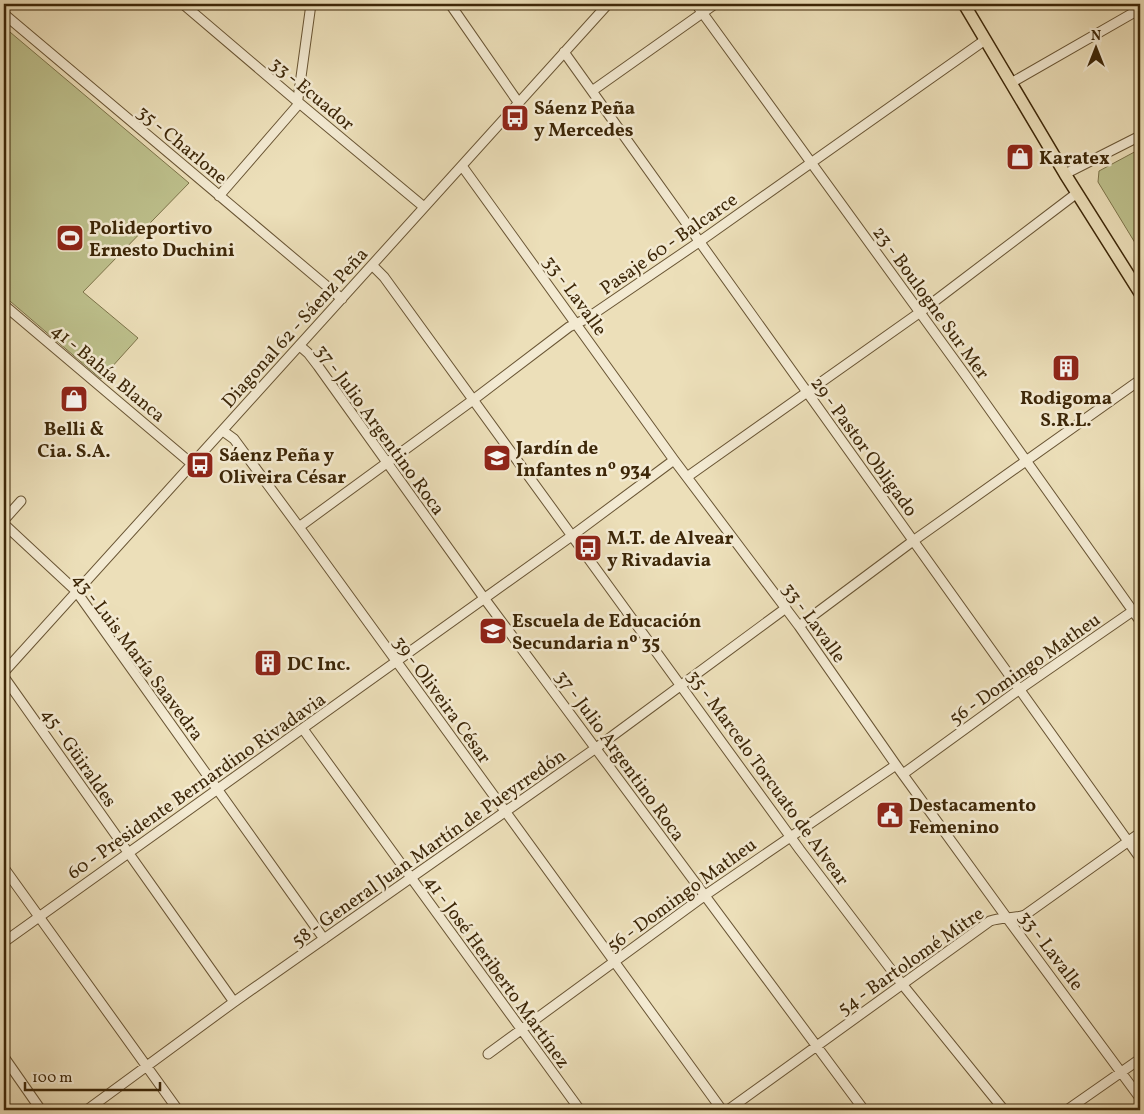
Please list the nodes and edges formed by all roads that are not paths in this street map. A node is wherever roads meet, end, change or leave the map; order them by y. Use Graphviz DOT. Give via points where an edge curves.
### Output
graph roads {
  1 [pos="183,4"];
  2 [pos="311,4"];
  3 [pos="450,4"];
  4 [pos="608,4"];
  5 [pos="696,4"];
  6 [pos="716,4"];
  7 [pos="964,4"];
  8 [pos="1137,4"];
  9 [pos="1140,9"];
  10 [pos="702,13"];
  11 [pos="4,14"];
  12 [pos="985,40"];
  13 [pos="564,52"];
  14 [pos="1011,83"];
  15 [pos="592,91"];
  16 [pos="298,102"];
  17 [pos="518,102"];
  18 [pos="1140,136"];
  19 [pos="811,163"];
  20 [pos="462,166"];
  21 [pos="1065,174"];
  22 [pos="1077,193"];
  23 [pos="219,196"];
  24 [pos="424,207"];
  25 [pos="699,242"];
  26 [pos="372,265"];
  27 [pos="1140,293"];
  28 [pos="342,299"];
  29 [pos="4,304"];
  30 [pos="920,313"];
  31 [pos="576,324"];
  32 [pos="300,346"];
  33 [pos="1140,380"];
  34 [pos="807,392"];
  35 [pos="473,400"];
  36 [pos="223,431"];
  37 [pos="674,460"];
  38 [pos="1026,461"];
  39 [pos="386,463"];
  40 [pos="192,464"];
  41 [pos="687,477"];
  42 [pos="21,501"];
  43 [pos="4,520"];
  44 [pos="4,524"];
  45 [pos="298,527"];
  46 [pos="573,535"];
  47 [pos="913,541"];
  48 [pos="76,591"];
  49 [pos="484,598"];
  50 [pos="786,608"];
  51 [pos="1137,609"];
  52 [pos="1140,621"];
  53 [pos="799,626"];
  54 [pos="396,662"];
  55 [pos="4,672"];
  56 [pos="4,677"];
  57 [pos="682,686"];
  58 [pos="1020,689"];
  59 [pos="303,729"];
  60 [pos="596,748"];
  61 [pos="896,765"];
  62 [pos="903,774"];
  63 [pos="218,790"];
  64 [pos="505,812"];
  65 [pos="1140,833"];
  66 [pos="790,836"];
  67 [pos="1129,842"];
  68 [pos="128,853"];
  69 [pos="1140,858"];
  70 [pos="4,868"];
  71 [pos="411,879"];
  72 [pos="704,896"];
  73 [pos="39,917"];
  74 [pos="1007,918"];
  75 [pos="324,939"];
  76 [pos="4,942"];
  77 [pos="613,962"];
  78 [pos="902,984"];
  79 [pos="234,1002"];
  80 [pos="521,1030"];
  81 [pos="816,1046"];
  82 [pos="488,1054"];
  83 [pos="4,1057"];
  84 [pos="1140,1059"];
  85 [pos="147,1067"];
  86 [pos="1122,1072"];
  87 [pos="1140,1098"];
  88 [pos="41,1110"];
  89 [pos="87,1110"];
  90 [pos="178,1110"];
  91 [pos="580,1110"];
  92 [pos="722,1110"];
  93 [pos="728,1110"];
  94 [pos="864,1110"];
  95 [pos="1004,1110"];
  96 [pos="1067,1110"];
  1 -- 16 [label="street, 33 - Ecuador"];
  2 -- 16 [label="street"];
  3 -- 17 [label="street"];
  4 -- 13 [label="street, Diagonal 62 - Sáenz Peña"];
  5 -- 10 [label="street, 23 - Boulogne Sur Mer"];
  6 -- 10 [label="street"];
  7 -- 12 [label="main road"];
  8 -- 9 [label="street"];
  9 -- 14 [label="street"];
  10 -- 15 [label="street"];
  10 -- 19 [label="street, 23 - Boulogne Sur Mer"];
  11 -- 23 [label="street, 35 - Charlone"];
  12 -- 14 [label="main road"];
  12 -- 19 [label="street, Pasaje 60 - Balcarce"];
  13 -- 15 [label="street, 29 - Pastor Obligado"];
  13 -- 17 [label="street, Diagonal 62 - Sáenz Peña"];
  14 -- 21 [label="main road"];
  15 -- 25 [label="street, 29 - Pastor Obligado"];
  16 -- 23 [label="street" via="295,110"];
  16 -- 24 [label="street, 33 - Ecuador"];
  17 -- 20 [label="street, Diagonal 62 - Sáenz Peña"];
  18 -- 21 [label="street"];
  19 -- 25 [label="street, Pasaje 60 - Balcarce"];
  19 -- 30 [label="street, 23 - Boulogne Sur Mer"];
  20 -- 24 [label="street, Diagonal 62 - Sáenz Peña"];
  20 -- 31 [label="street, 33 - Lavalle"];
  21 -- 22 [label="main road"];
  22 -- 27 [label="main road"];
  22 -- 30 [label="street"];
  23 -- 28 [label="street, 35 - Charlone"];
  24 -- 26 [label="street, Diagonal 62 - Sáenz Peña"];
  25 -- 31 [label="street, Pasaje 60 - Balcarce"];
  25 -- 34 [label="street, 29 - Pastor Obligado"];
  26 -- 28 [label="street, Diagonal 62 - Sáenz Peña"];
  26 -- 35 [label="street, 35 - Marcelo Torcuato de Alvear"];
  28 -- 32 [label="street, Diagonal 62 - Sáenz Peña"];
  29 -- 40 [label="street, 41 - Bahía Blanca"];
  30 -- 34 [label="street"];
  30 -- 38 [label="street, 23 - Boulogne Sur Mer"];
  31 -- 35 [label="street, Pasaje 60 - Balcarce"];
  31 -- 37 [label="street, 33 - Lavalle"];
  32 -- 36 [label="street, Diagonal 62 - Sáenz Peña"];
  32 -- 39 [label="street, 37 - Julio Argentino Roca"];
  33 -- 38 [label="street"];
  34 -- 41 [label="street"];
  34 -- 47 [label="street, 29 - Pastor Obligado"];
  35 -- 39 [label="street, Pasaje 60 - Balcarce"];
  35 -- 46 [label="street, 35 - Marcelo Torcuato de Alvear"];
  36 -- 40 [label="street, Diagonal 62 - Sáenz Peña"];
  36 -- 45 [label="street, 39 - Oliveira César" via="234,439"];
  37 -- 41 [label="street, 33 - Lavalle"];
  37 -- 46 [label="street, 60 - Presidente Bernardino Rivadavia"];
  38 -- 47 [label="street"];
  38 -- 51 [label="street, 23 - Boulogne Sur Mer"];
  39 -- 45 [label="street, Pasaje 60 - Balcarce"];
  39 -- 49 [label="street, 37 - Julio Argentino Roca"];
  40 -- 48 [label="street, Diagonal 62 - Sáenz Peña"];
  41 -- 50 [label="street, 33 - Lavalle"];
  42 -- 43 [label="street"];
  44 -- 48 [label="street, 43 - Luis María Saavedra"];
  45 -- 54 [label="street, 39 - Oliveira César"];
  46 -- 49 [label="street, 60 - Presidente Bernardino Rivadavia"];
  46 -- 57 [label="street, 35 - Marcelo Torcuato de Alvear"];
  47 -- 53 [label="street"];
  47 -- 58 [label="street, 29 - Pastor Obligado"];
  48 -- 55 [label="street, Diagonal 62 - Sáenz Peña"];
  48 -- 63 [label="street, 43 - Luis María Saavedra"];
  49 -- 54 [label="street, 60 - Presidente Bernardino Rivadavia"];
  49 -- 60 [label="street, 37 - Julio Argentino Roca"];
  50 -- 53 [label="street, 33 - Lavalle"];
  50 -- 57 [label="street, 58 - General Juan Martín de Pueyrredón"];
  51 -- 52 [label="street, 23 - Boulogne Sur Mer"];
  51 -- 58 [label="street, 56 - Domingo Matheu"];
  53 -- 61 [label="street, 33 - Lavalle"];
  54 -- 59 [label="street, 60 - Presidente Bernardino Rivadavia"];
  54 -- 64 [label="street, 39 - Oliveira César"];
  56 -- 68 [label="street, 45 - Güiraldes"];
  57 -- 60 [label="street, 58 - General Juan Martín de Pueyrredón"];
  57 -- 66 [label="street, 35 - Marcelo Torcuato de Alvear"];
  58 -- 62 [label="street, 56 - Domingo Matheu"];
  58 -- 67 [label="street, 29 - Pastor Obligado"];
  59 -- 63 [label="street, 60 - Presidente Bernardino Rivadavia"];
  59 -- 71 [label="street, 41 - José Heriberto Martínez"];
  60 -- 64 [label="street, 58 - General Juan Martín de Pueyrredón"];
  60 -- 72 [label="street, 37 - Julio Argentino Roca"];
  61 -- 62 [label="street, 33 - Lavalle"];
  61 -- 66 [label="street, 56 - Domingo Matheu"];
  62 -- 74 [label="street, 33 - Lavalle"];
  63 -- 68 [label="street, 60 - Presidente Bernardino Rivadavia"];
  63 -- 75 [label="street, 43 - Luis María Saavedra"];
  64 -- 71 [label="street, 58 - General Juan Martín de Pueyrredón"];
  64 -- 77 [label="street, 39 - Oliveira César"];
  65 -- 67 [label="street, 54 - Bartolomé Mitre"];
  66 -- 72 [label="street, 56 - Domingo Matheu"];
  66 -- 78 [label="street, 35 - Marcelo Torcuato de Alvear"];
  67 -- 69 [label="street, 29 - Pastor Obligado"];
  67 -- 74 [label="street, 54 - Bartolomé Mitre" via="1025,915"];
  68 -- 73 [label="street, 60 - Presidente Bernardino Rivadavia"];
  68 -- 79 [label="street, 45 - Güiraldes"];
  70 -- 73 [label="street"];
  71 -- 75 [label="street, 58 - General Juan Martín de Pueyrredón"];
  71 -- 80 [label="street, 41 - José Heriberto Martínez"];
  72 -- 77 [label="street, 56 - Domingo Matheu"];
  72 -- 81 [label="street, 37 - Julio Argentino Roca"];
  73 -- 76 [label="street, 60 - Presidente Bernardino Rivadavia"];
  73 -- 85 [label="street"];
  74 -- 78 [label="street, 54 - Bartolomé Mitre" via="990,921"];
  74 -- 86 [label="street, 33 - Lavalle"];
  75 -- 79 [label="street, 58 - General Juan Martín de Pueyrredón"];
  77 -- 80 [label="street, 56 - Domingo Matheu"];
  77 -- 92 [label="street, 39 - Oliveira César"];
  78 -- 81 [label="street, 54 - Bartolomé Mitre"];
  78 -- 95 [label="street, 35 - Marcelo Torcuato de Alvear"];
  79 -- 85 [label="street, 58 - General Juan Martín de Pueyrredón"];
  80 -- 82 [label="street, 56 - Domingo Matheu"];
  80 -- 91 [label="street, 41 - José Heriberto Martínez"];
  81 -- 93 [label="street, 54 - Bartolomé Mitre"];
  81 -- 94 [label="street, 37 - Julio Argentino Roca"];
  83 -- 88 [label="street"];
  84 -- 86 [label="street"];
  85 -- 89 [label="street, 58 - General Juan Martín de Pueyrredón"];
  85 -- 90 [label="street"];
  86 -- 87 [label="street, 33 - Lavalle"];
  86 -- 96 [label="street"];
}
